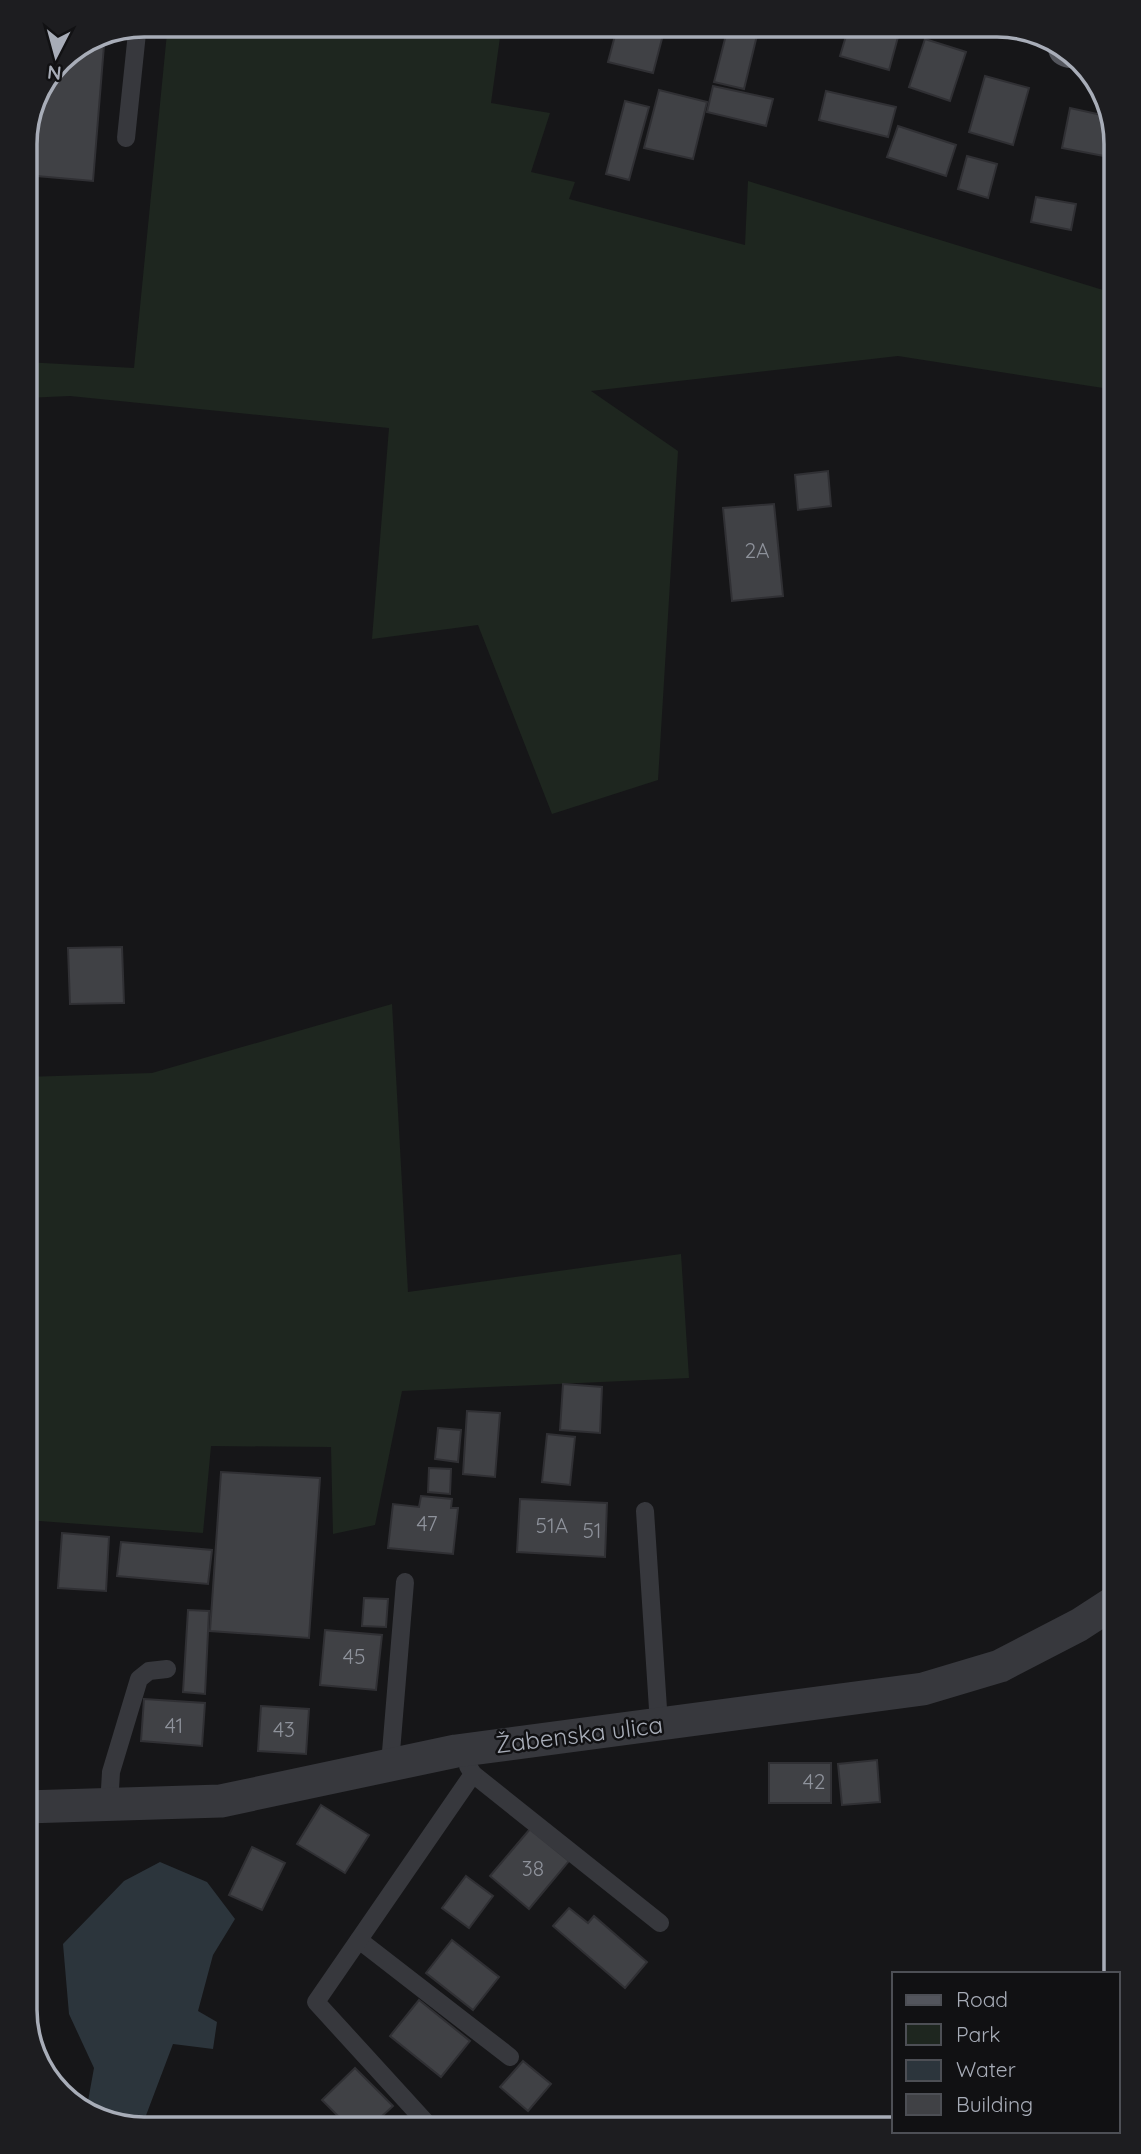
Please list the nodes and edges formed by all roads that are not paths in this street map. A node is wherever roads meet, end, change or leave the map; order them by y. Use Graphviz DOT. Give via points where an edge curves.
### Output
graph roads {
  1 [pos="137,38"];
  2 [pos="126,138"];
  3 [pos="645,1511"];
  4 [pos="405,1582"];
  5 [pos="1104,1609"];
  6 [pos="167,1669"];
  7 [pos="659,1724"];
  8 [pos="465,1762"];
  9 [pos="390,1764"];
  10 [pos="109,1806"];
  11 [pos="37,1807"];
  12 [pos="660,1923"];
  13 [pos="359,1940"];
  14 [pos="510,2057"];
  15 [pos="421,2117"];
  1 -- 2 [label="lane"];
  3 -- 7 [label="lane"];
  4 -- 9 [label="lane"];
  5 -- 7 [label="street, Žabenska ulica" via="1000,1666 922,1689"];
  6 -- 10 [label="lane" via="149,1671 139,1679 111,1772"];
  7 -- 8 [label="street, Žabenska ulica"];
  8 -- 9 [label="street, Žabenska ulica"];
  8 -- 12 [label="lane"];
  8 -- 13 [label="lane"];
  9 -- 10 [label="street, Žabenska ulica" via="221,1801"];
  10 -- 11 [label="street, Žabenska ulica"];
  13 -- 14 [label="lane"];
  13 -- 15 [label="lane" via="316,2002"];
}
